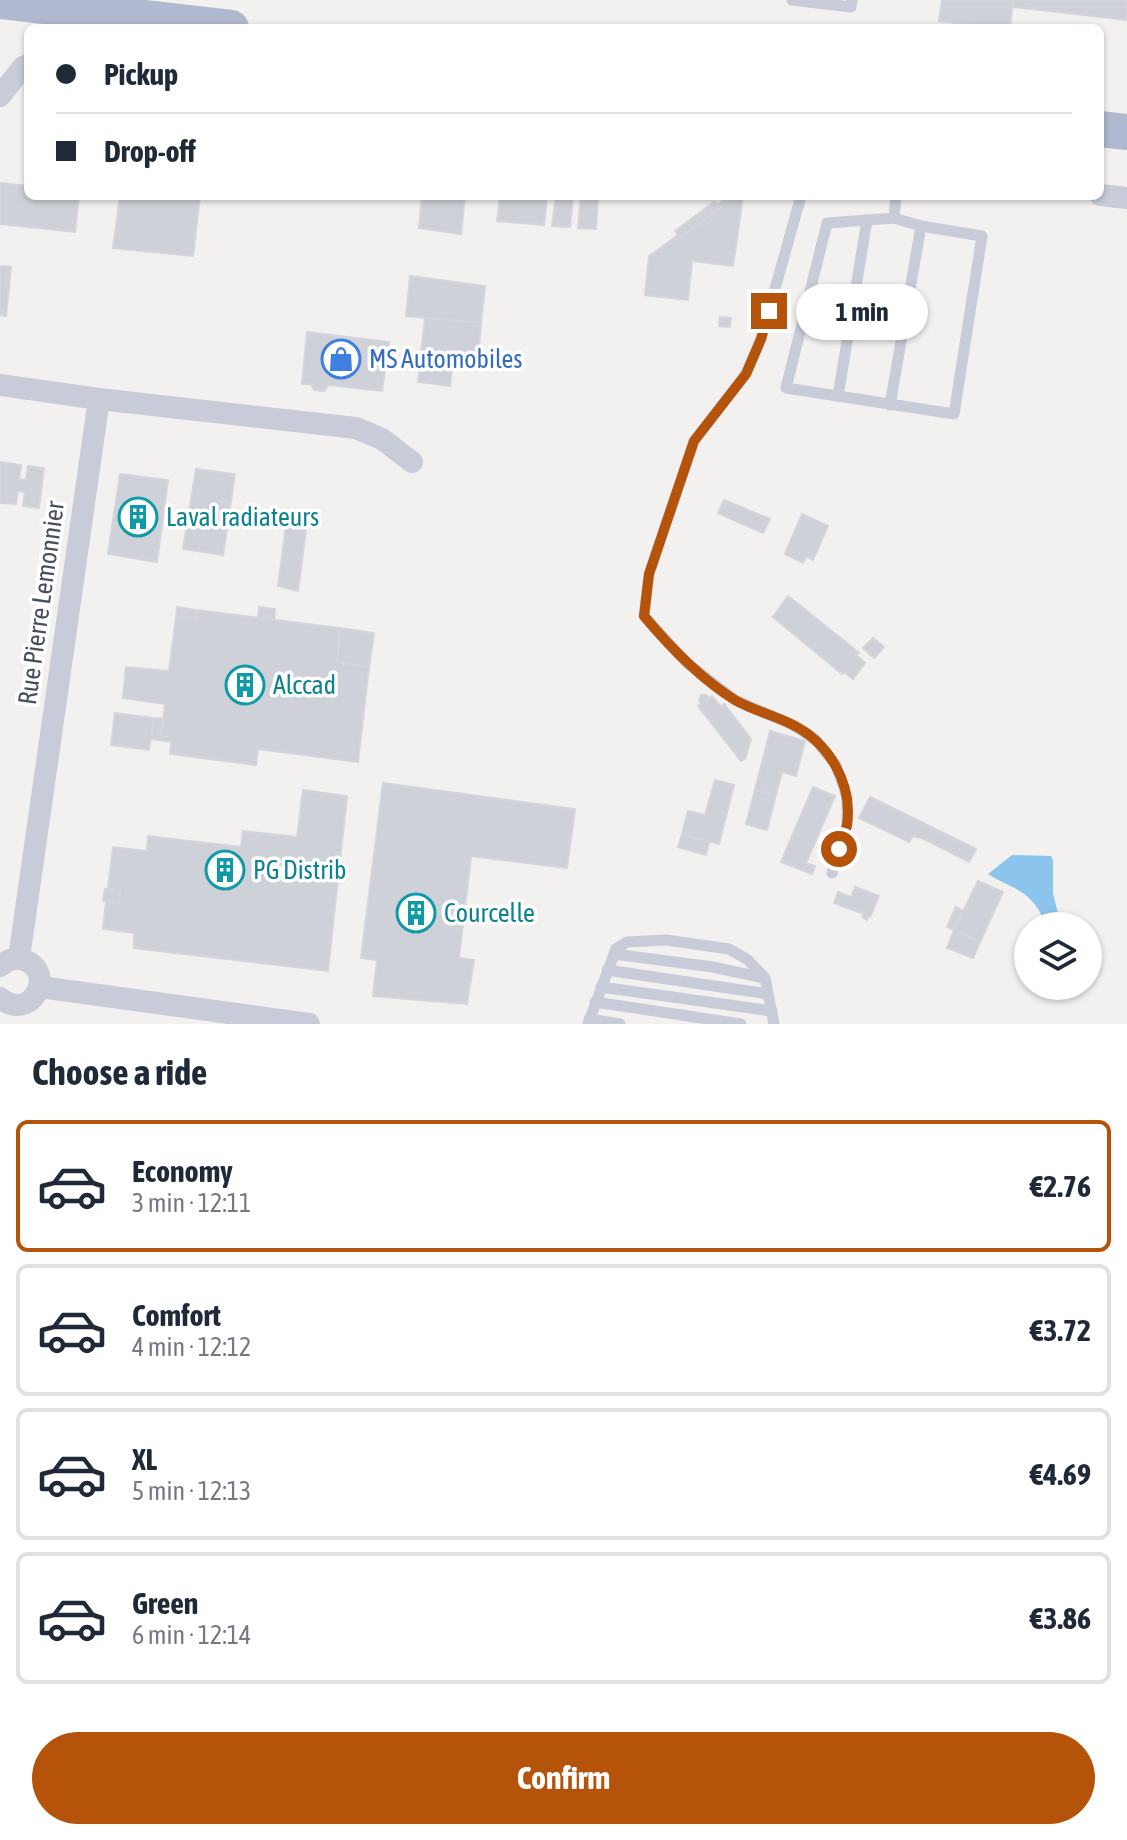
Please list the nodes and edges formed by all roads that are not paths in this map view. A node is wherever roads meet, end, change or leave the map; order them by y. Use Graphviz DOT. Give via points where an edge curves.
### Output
graph roads {
  1 [pos="792,0"];
  2 [pos="852,0"];
  3 [pos="18,2"];
  4 [pos="198,24"];
  5 [pos="24,67"];
  6 [pos="0,96"];
  7 [pos="1104,129"];
  8 [pos="1127,132"];
  9 [pos="1104,195"];
  10 [pos="1127,198"];
  11 [pos="800,200"];
  12 [pos="896,200"];
  13 [pos="894,218"];
  14 [pos="867,220"];
  15 [pos="921,226"];
  16 [pos="0,385"];
  17 [pos="838,396"];
  18 [pos="99,399"];
  19 [pos="890,405"];
  20 [pos="412,462"];
  21 [pos="832,873"];
  22 [pos="614,954"];
  23 [pos="10,962"];
  24 [pos="607,970"];
  25 [pos="765,978"];
  26 [pos="40,987"];
  27 [pos="601,987"];
  28 [pos="768,994"];
  29 [pos="595,1002"];
  30 [pos="8,1009"];
  31 [pos="772,1011"];
  32 [pos="589,1022"];
  33 [pos="309,1024"];
  34 [pos="620,1024"];
  35 [pos="741,1024"];
  36 [pos="774,1024"];
  1 -- 2 [label="lane" via="851,7"];
  3 -- 4 [label="main road"];
  5 -- 6 [label="street"];
  7 -- 8 [label="main road"];
  9 -- 10 [label="street"];
  11 -- 21 [label="lane" via="746,374 694,441 649,574 644,616 686,662 723,691 815,739 836,765 847,797 847,825"];
  12 -- 13 [label="lane"];
  13 -- 14 [label="lane"];
  13 -- 15 [label="lane"];
  14 -- 17 [label="lane"];
  14 -- 17 [label="lane" via="827,223 786,388"];
  15 -- 19 [label="lane"];
  15 -- 19 [label="lane" via="982,236 954,414"];
  16 -- 18 [label="street"];
  17 -- 19 [label="lane"];
  18 -- 20 [label="street" via="356,428 382,439"];
  18 -- 23 [label="street, Rue Pierre Lemonnier"];
  22 -- 24 [label="lane"];
  22 -- 25 [label="lane"];
  22 -- 25 [label="lane" via="627,942 645,940 729,949"];
  23 -- 26 [label="street" via="32,964"];
  24 -- 27 [label="lane"];
  24 -- 28 [label="lane"];
  25 -- 28 [label="lane"];
  26 -- 30 [label="street" via="25,1004"];
  26 -- 33 [label="street"];
  27 -- 29 [label="lane"];
  27 -- 31 [label="lane"];
  28 -- 31 [label="lane"];
  29 -- 32 [label="lane"];
  29 -- 35 [label="lane"];
  31 -- 36 [label="lane"];
  32 -- 34 [label="lane"];
}
